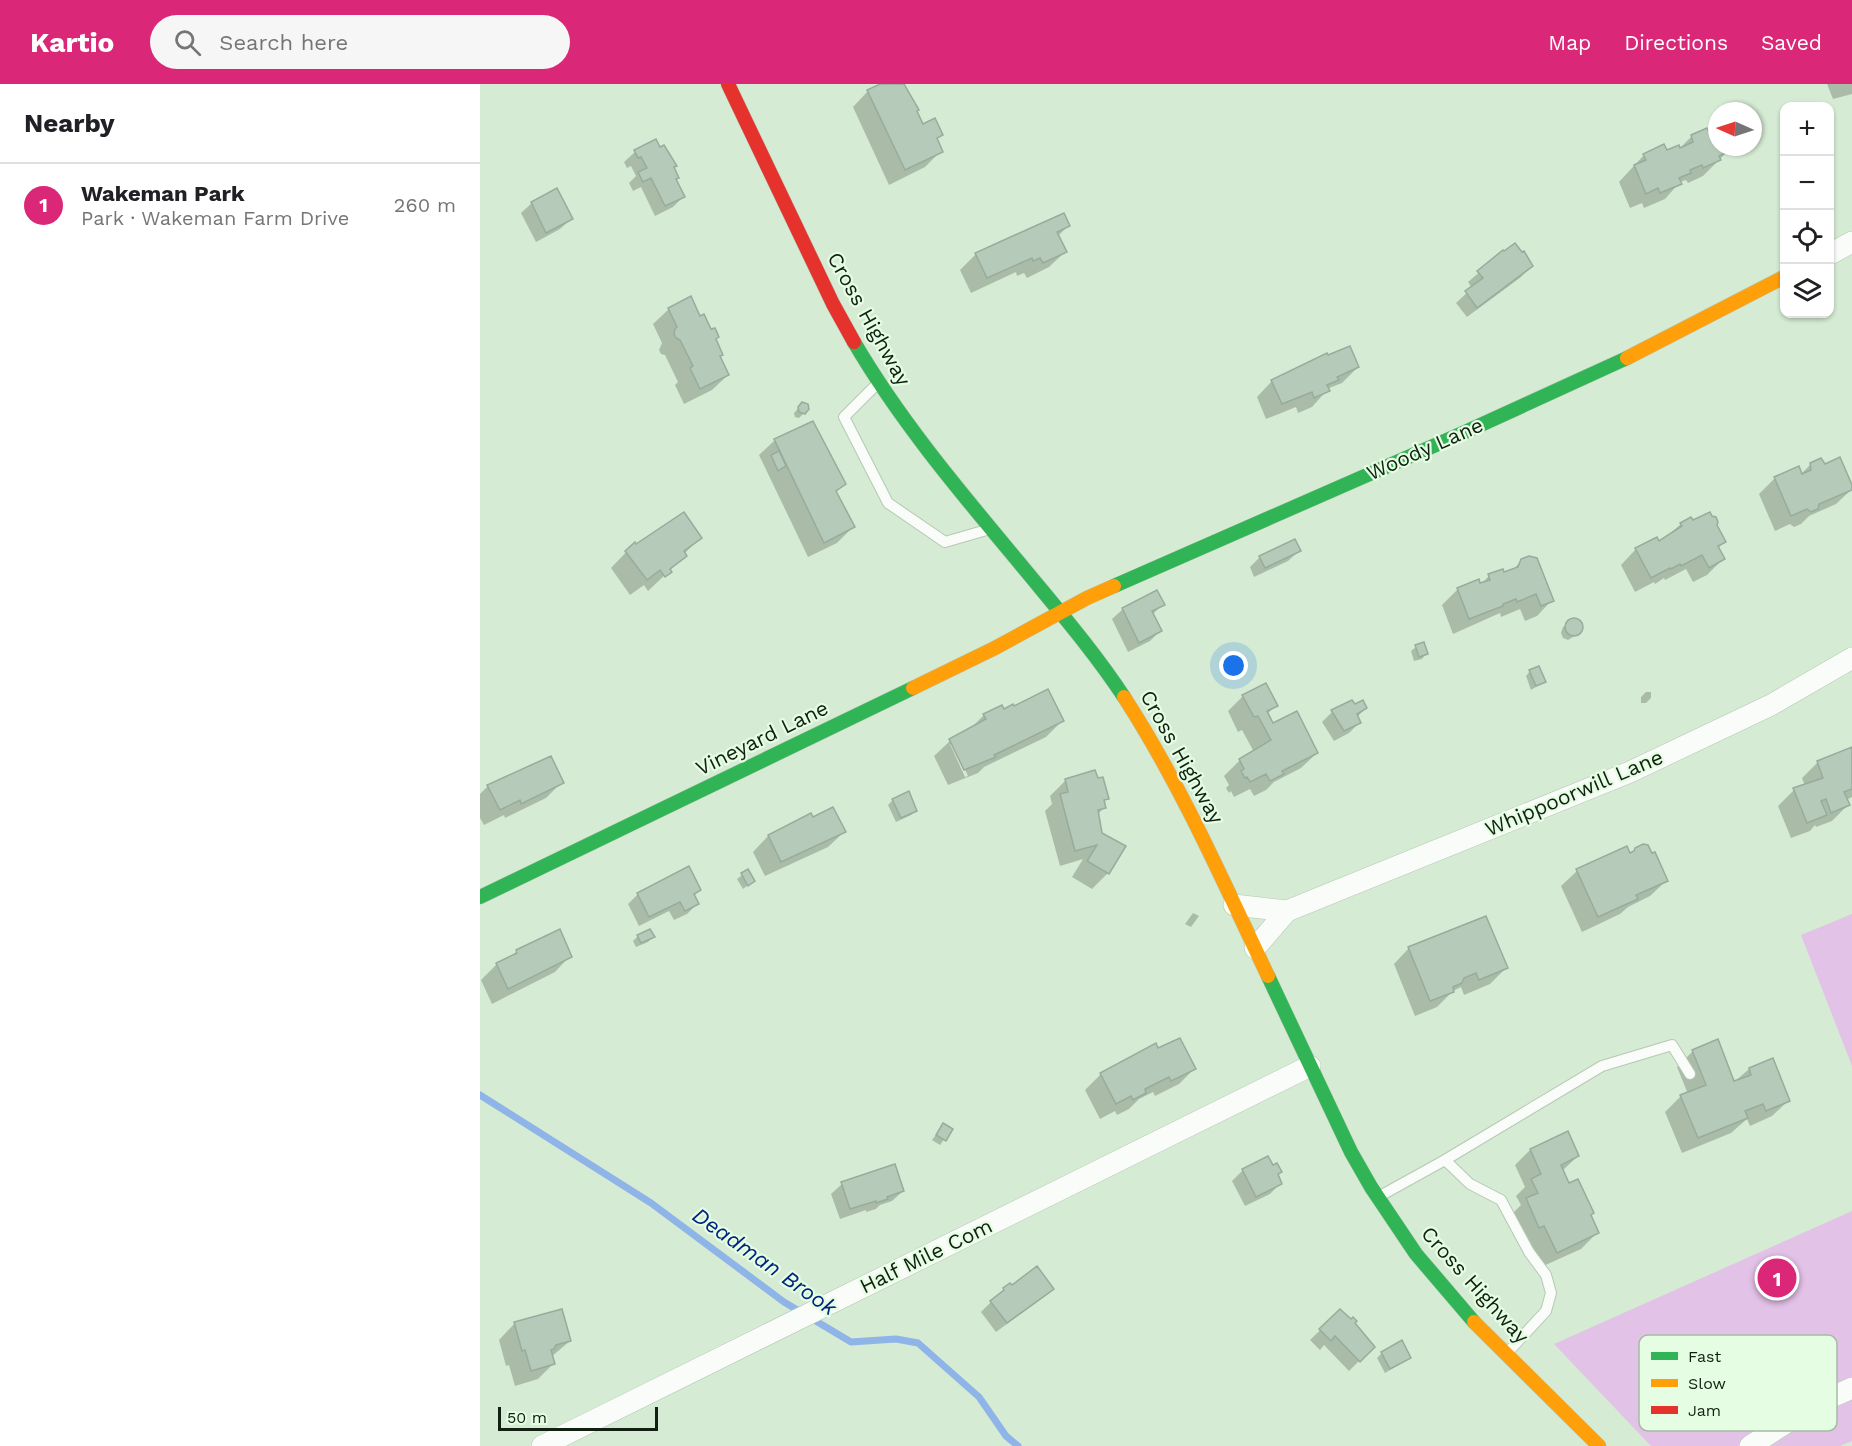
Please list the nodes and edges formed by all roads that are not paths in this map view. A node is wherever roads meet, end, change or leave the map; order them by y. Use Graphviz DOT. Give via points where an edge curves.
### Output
graph roads {
  1 [pos="728,84"];
  2 [pos="1852,242"];
  3 [pos="1834,252"];
  4 [pos="1780,280"];
  5 [pos="878,383"];
  6 [pos="991,529"];
  7 [pos="1061,613"];
  8 [pos="1852,658"];
  9 [pos="480,897"];
  10 [pos="1234,904"];
  11 [pos="1287,911"];
  12 [pos="1255,948"];
  13 [pos="1310,1066"];
  14 [pos="1690,1074"];
  15 [pos="1445,1160"];
  16 [pos="1377,1198"];
  17 [pos="1507,1353"];
  18 [pos="1852,1388"];
  19 [pos="1837,1395"];
  20 [pos="1773,1431"];
  21 [pos="542,1446"];
  22 [pos="1599,1446"];
  23 [pos="1750,1446"];
  1 -- 5 [label="street, Cross Highway" via="833,304"];
  2 -- 3 [label="street"];
  4 -- 7 [label="street, Woody Lane" via="1619,362 1087,598"];
  5 -- 6 [label="street, Cross Highway"];
  5 -- 6 [label="lane" via="844,417 888,503 945,543"];
  6 -- 7 [label="street, Cross Highway"];
  7 -- 9 [label="street, Vineyard Lane"];
  7 -- 10 [label="street, Cross Highway" via="1139,719"];
  8 -- 11 [label="street, Whippoorwill Lane" via="1771,705 1630,772"];
  10 -- 11 [label="street, Whippoorwill Lane"];
  10 -- 12 [label="street, Cross Highway"];
  11 -- 12 [label="street, Whippoorwill Lane"];
  12 -- 13 [label="street, Cross Highway"];
  13 -- 16 [label="street, Cross Highway"];
  13 -- 21 [label="street, Half Mile Com"];
  14 -- 15 [label="lane" via="1672,1045 1602,1066"];
  15 -- 16 [label="lane"];
  15 -- 17 [label="lane" via="1470,1184 1501,1200 1546,1275 1551,1293 1546,1311"];
  16 -- 17 [label="street, Cross Highway" via="1442,1286"];
  17 -- 22 [label="street, Cross Highway"];
  18 -- 19 [label="street"];
  20 -- 23 [label="street"];
}
